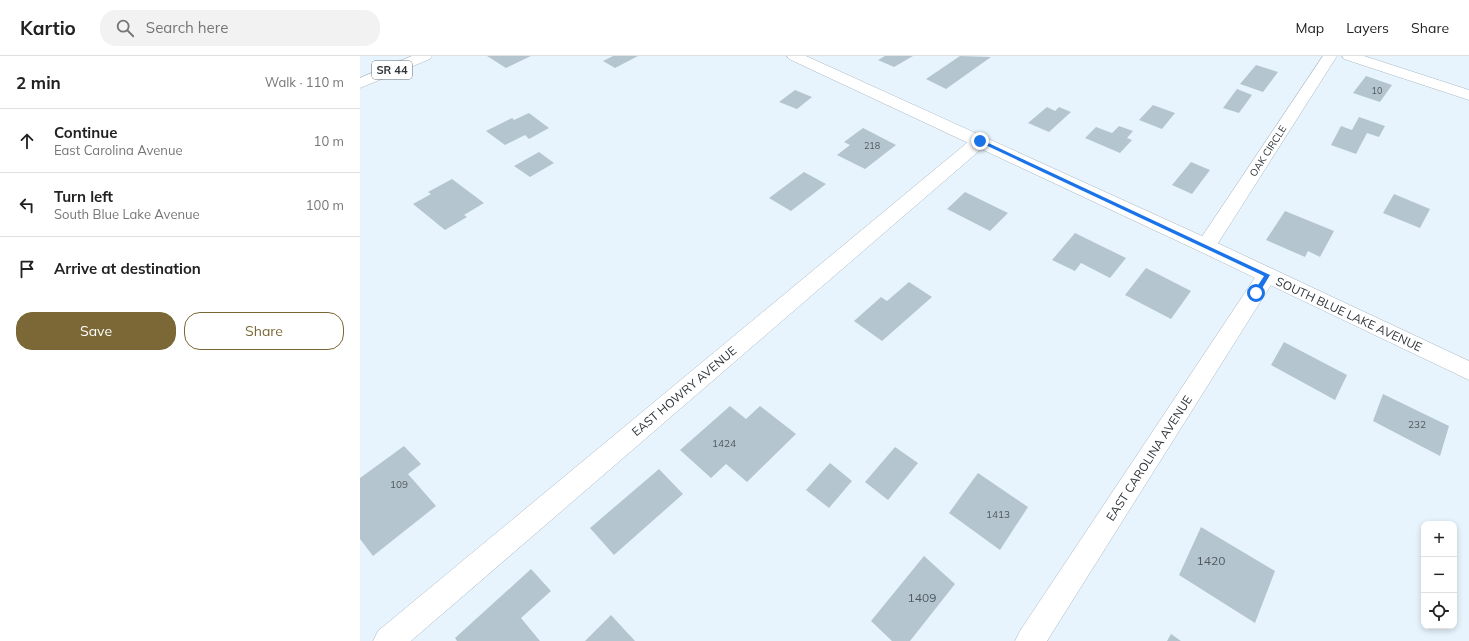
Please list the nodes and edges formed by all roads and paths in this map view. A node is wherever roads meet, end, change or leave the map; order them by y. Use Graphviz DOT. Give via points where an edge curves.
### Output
graph roads {
  1 [pos="425,56"];
  2 [pos="794,56"];
  3 [pos="1330,56"];
  4 [pos="1349,56"];
  5 [pos="360,83"];
  6 [pos="1469,95"];
  7 [pos="980,141"];
  8 [pos="1206,246"];
  9 [pos="1267,275"];
  10 [pos="1469,371"];
  11 [pos="388,641"];
  12 [pos="1030,641"];
  1 -- 5 [label="street, SR 44"];
  2 -- 7 [label="street, SOUTH BLUE LAKE AVENUE"];
  3 -- 8 [label="street, OAK CIRCLE"];
  4 -- 6 [label="street"];
  7 -- 8 [label="street, SOUTH BLUE LAKE AVENUE"];
  7 -- 11 [label="street, EAST HOWRY AVENUE"];
  8 -- 9 [label="street, SOUTH BLUE LAKE AVENUE"];
  9 -- 10 [label="street, SOUTH BLUE LAKE AVENUE"];
  9 -- 12 [label="street, EAST CAROLINA AVENUE"];
}
